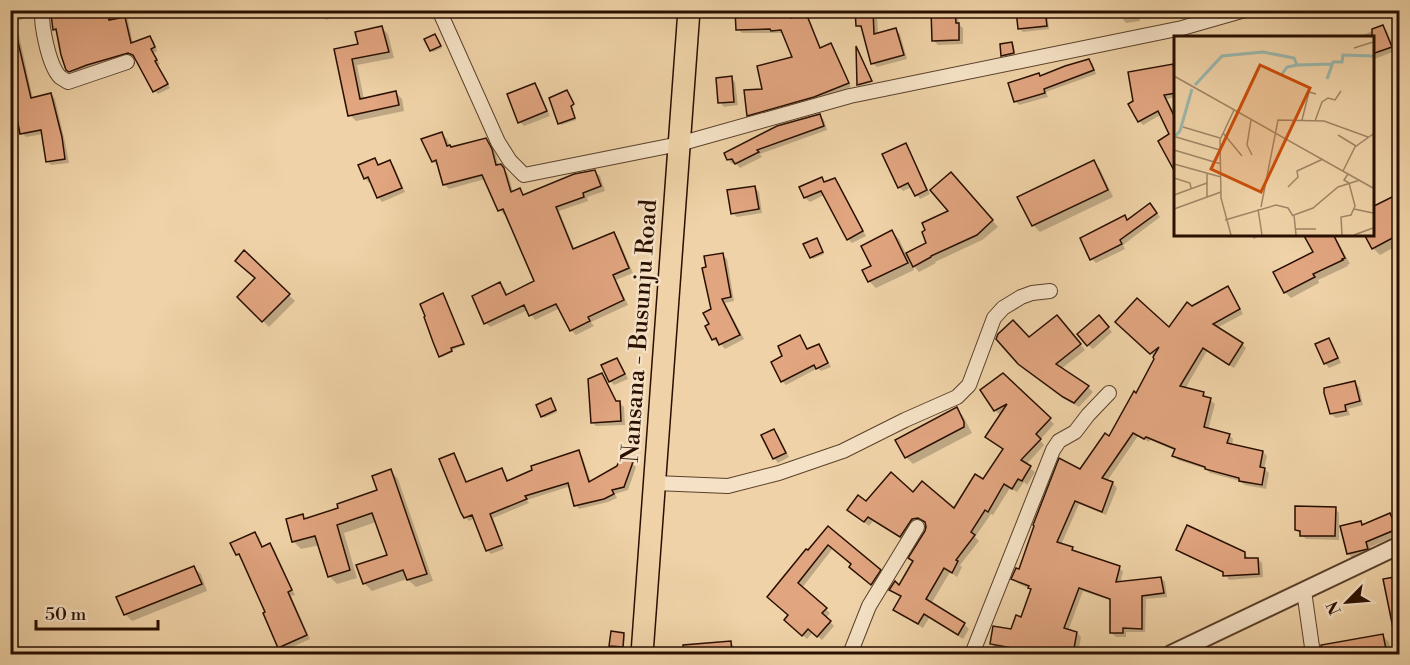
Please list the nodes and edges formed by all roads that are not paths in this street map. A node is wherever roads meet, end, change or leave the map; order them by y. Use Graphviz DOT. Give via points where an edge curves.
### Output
graph roads {
  1 [pos="42,10"];
  2 [pos="439,10"];
  3 [pos="689,10"];
  4 [pos="1245,10"];
  5 [pos="127,62"];
  6 [pos="679,144"];
  7 [pos="1050,291"];
  8 [pos="1110,393"];
  9 [pos="655,483"];
  10 [pos="917,527"];
  11 [pos="1400,545"];
  12 [pos="1304,591"];
  13 [pos="642,654"];
  14 [pos="850,654"];
  15 [pos="972,654"];
  16 [pos="1171,654"];
  17 [pos="1313,654"];
  1 -- 5 [label="street" via="41,22 55,70 68,82"];
  2 -- 6 [label="street" via="498,142 524,175"];
  3 -- 6 [label="main road, Nansana - Busunju Road"];
  4 -- 6 [label="street" via="1182,28 850,96"];
  6 -- 9 [label="main road, Nansana - Busunju Road"];
  7 -- 9 [label="street" via="1022,297 994,318 969,385 957,397 843,451 779,473 728,486"];
  8 -- 15 [label="street" via="1053,450"];
  9 -- 13 [label="main road, Nansana - Busunju Road"];
  10 -- 14 [label="street" via="869,606"];
  11 -- 12 [label="street"];
  12 -- 16 [label="street"];
  12 -- 17 [label="street"];
}
